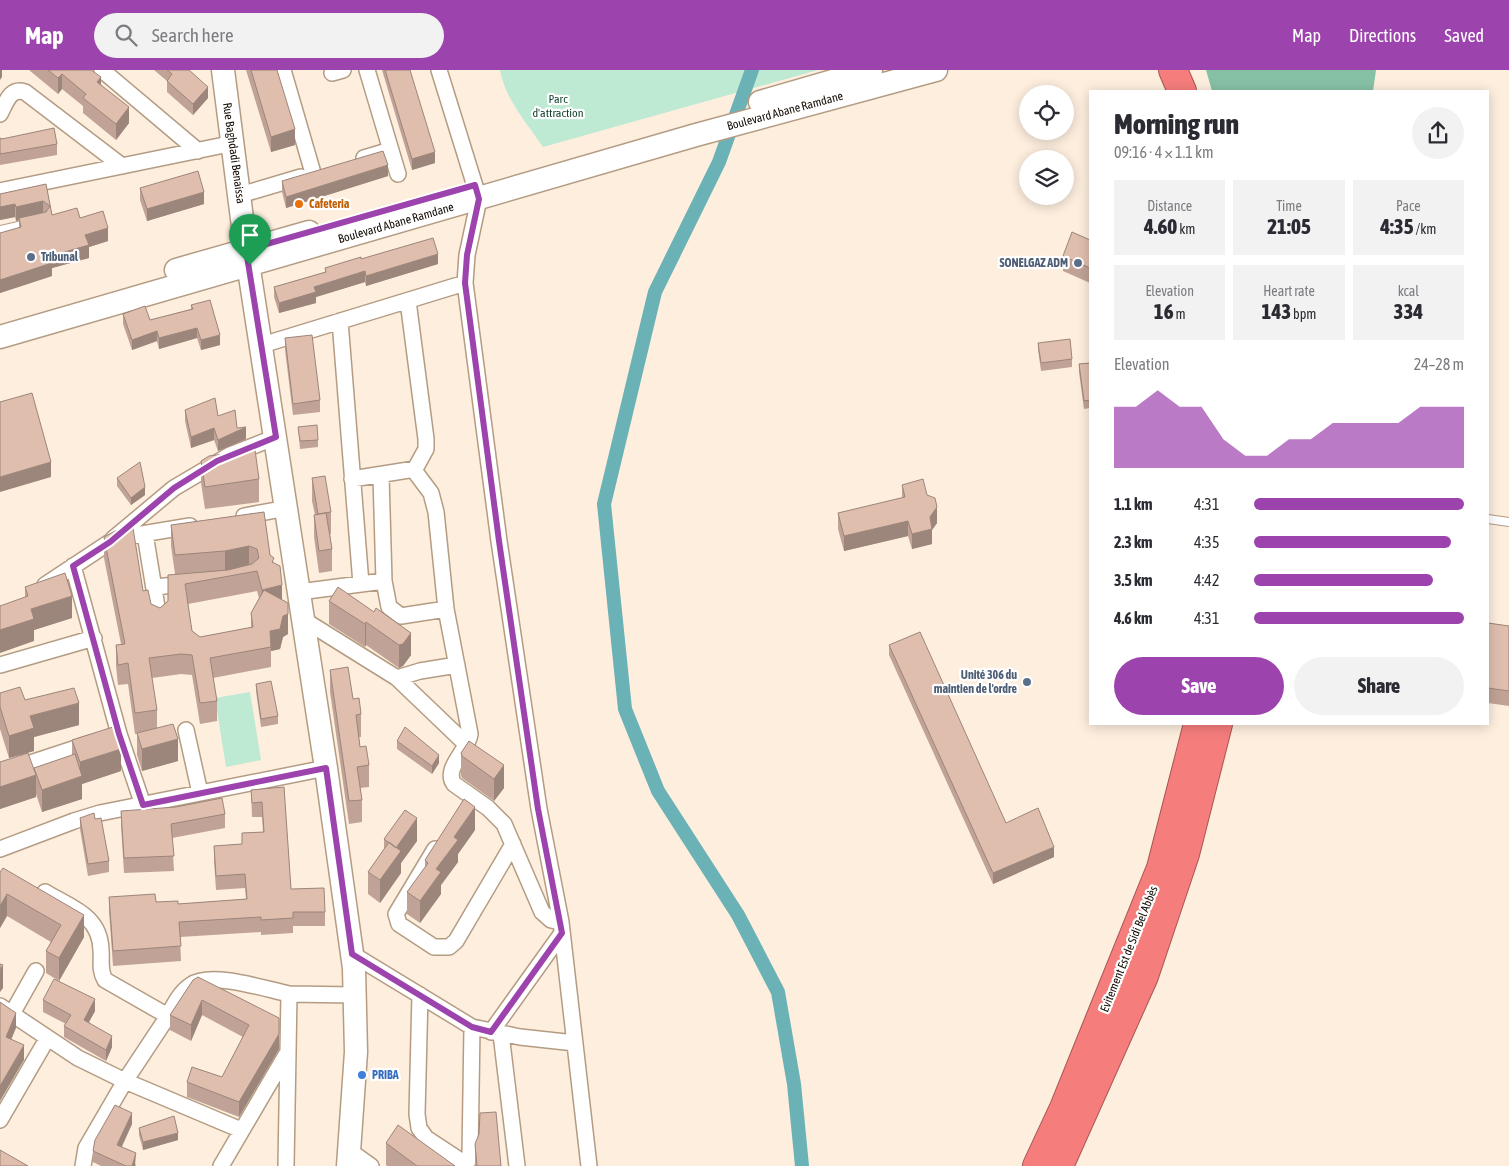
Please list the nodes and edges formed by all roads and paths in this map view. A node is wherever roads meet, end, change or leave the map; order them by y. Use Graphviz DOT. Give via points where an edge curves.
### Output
graph roads {
  1 [pos="102,70"];
  2 [pos="223,70"];
  3 [pos="283,70"];
  4 [pos="367,70"];
  5 [pos="439,70"];
  6 [pos="871,70"];
  7 [pos="936,70"];
  8 [pos="1173,70"];
  9 [pos="1193,70"];
  10 [pos="1182,90"];
  11 [pos="1199,90"];
  12 [pos="782,103"];
  13 [pos="0,114"];
  14 [pos="71,127"];
  15 [pos="53,130"];
  16 [pos="234,143"];
  17 [pos="391,150"];
  18 [pos="198,151"];
  19 [pos="348,163"];
  20 [pos="122,166"];
  21 [pos="330,168"];
  22 [pos="313,173"];
  23 [pos="398,174"];
  24 [pos="0,191"];
  25 [pos="477,192"];
  26 [pos="240,195"];
  27 [pos="35,222"];
  28 [pos="0,230"];
  29 [pos="248,258"];
  30 [pos="465,283"];
  31 [pos="408,301"];
  32 [pos="340,321"];
  33 [pos="0,322"];
  34 [pos="0,338"];
  35 [pos="262,345"];
  36 [pos="276,437"];
  37 [pos="415,469"];
  38 [pos="381,476"];
  39 [pos="352,479"];
  40 [pos="287,508"];
  41 [pos="230,519"];
  42 [pos="1489,519"];
  43 [pos="1509,522"];
  44 [pos="202,524"];
  45 [pos="145,534"];
  46 [pos="110,542"];
  47 [pos="73,566"];
  48 [pos="384,581"];
  49 [pos="199,583"];
  50 [pos="361,584"];
  51 [pos="154,587"];
  52 [pos="299,592"];
  53 [pos="30,594"];
  54 [pos="446,609"];
  55 [pos="159,619"];
  56 [pos="304,620"];
  57 [pos="94,638"];
  58 [pos="0,664"];
  59 [pos="457,665"];
  60 [pos="397,678"];
  61 [pos="1198,725"];
  62 [pos="1218,725"];
  63 [pos="186,730"];
  64 [pos="119,734"];
  65 [pos="467,745"];
  66 [pos="326,768"];
  67 [pos="0,773"];
  68 [pos="200,793"];
  69 [pos="469,796"];
  70 [pos="143,805"];
  71 [pos="459,812"];
  72 [pos="444,836"];
  73 [pos="513,844"];
  74 [pos="0,849"];
  75 [pos="45,892"];
  76 [pos="561,927"];
  77 [pos="352,954"];
  78 [pos="36,971"];
  79 [pos="289,994"];
  80 [pos="354,995"];
  81 [pos="420,995"];
  82 [pos="7,1009"];
  83 [pos="168,1016"];
  84 [pos="472,1027"];
  85 [pos="496,1033"];
  86 [pos="47,1039"];
  87 [pos="575,1043"];
  88 [pos="286,1055"];
  89 [pos="125,1081"];
  90 [pos="0,1120"];
  91 [pos="241,1130"];
  92 [pos="349,1158"];
  93 [pos="84,1166"];
  94 [pos="221,1166"];
  95 [pos="286,1166"];
  96 [pos="371,1166"];
  97 [pos="517,1166"];
  98 [pos="589,1166"];
  99 [pos="1037,1166"];
  100 [pos="1059,1166"];
  1 -- 18 [label="street"];
  2 -- 16 [label="main road, Rue Baghdadi Benaissa"];
  3 -- 22 [label="street"];
  4 -- 17 [label="street"];
  5 -- 25 [label="street"];
  6 -- 12 [label="main road, Boulevard Abane Ramdane"];
  7 -- 12 [label="main road, Boulevard Abane Ramdane" via="822,102"];
  8 -- 10 [label="highway"];
  9 -- 11 [label="highway"];
  12 -- 25 [label="main road, Boulevard Abane Ramdane"];
  13 -- 14 [label="street" via="12,93 22,91"];
  14 -- 15 [label="street"];
  14 -- 20 [label="street"];
  16 -- 18 [label="street"];
  16 -- 26 [label="main road, Rue Baghdadi Benaissa"];
  17 -- 19 [label="street"];
  17 -- 23 [label="street"];
  18 -- 20 [label="street"];
  20 -- 24 [label="street"];
  21 -- 22 [label="street"];
  22 -- 26 [label="street"];
  25 -- 29 [label="main road, Boulevard Abane Ramdane"];
  25 -- 30 [label="street"];
  26 -- 29 [label="main road, Rue Baghdadi Benaissa"];
  27 -- 28 [label="lane"];
  29 -- 33 [label="main road, Boulevard Abane Ramdane"];
  29 -- 34 [label="main road, Boulevard Abane Ramdane"];
  29 -- 35 [label="main road, Rue Baghdadi Benaissa"];
  30 -- 31 [label="street"];
  30 -- 76 [label="street" via="538,809"];
  31 -- 32 [label="street"];
  31 -- 37 [label="street" via="426,438 426,449"];
  32 -- 35 [label="street"];
  32 -- 39 [label="street"];
  35 -- 36 [label="main road, Rue Baghdadi Benaissa"];
  36 -- 40 [label="main road, Rue Baghdadi Benaissa"];
  36 -- 46 [label="street" via="217,461 174,488"];
  37 -- 38 [label="street"];
  37 -- 54 [label="street" via="431,494 436,512"];
  38 -- 39 [label="street"];
  38 -- 48 [label="street"];
  39 -- 50 [label="street"];
  40 -- 41 [label="street"];
  40 -- 52 [label="main road, Rue Baghdadi Benaissa"];
  42 -- 43 [label="lane"];
  44 -- 45 [label="street"];
  45 -- 46 [label="street"];
  45 -- 51 [label="street"];
  46 -- 47 [label="street"];
  47 -- 53 [label="street"];
  47 -- 57 [label="street"];
  48 -- 50 [label="street"];
  48 -- 54 [label="street" via="389,607 397,614 419,615"];
  49 -- 51 [label="street"];
  50 -- 52 [label="street"];
  51 -- 55 [label="street"];
  52 -- 56 [label="main road, Rue Baghdadi Benaissa"];
  54 -- 59 [label="street"];
  56 -- 60 [label="street"];
  56 -- 66 [label="main road, Rue Baghdadi Benaissa"];
  57 -- 58 [label="street"];
  57 -- 64 [label="street"];
  59 -- 60 [label="street"];
  59 -- 65 [label="street" via="469,725"];
  60 -- 65 [label="street"];
  61 -- 99 [label="highway, Evitement Est de Sidi Bel Abbès" via="1161,868 1064,1108"];
  62 -- 100 [label="highway, Evitement Est de Sidi Bel Abbès" via="1185,854 1144,976"];
  63 -- 68 [label="street"];
  64 -- 67 [label="street"];
  64 -- 70 [label="street"];
  65 -- 69 [label="street" via="450,775 454,784"];
  66 -- 68 [label="street"];
  66 -- 77 [label="main road, Rue Baghdadi Benaissa"];
  68 -- 70 [label="street"];
  69 -- 71 [label="street"];
  69 -- 73 [label="street" via="504,824"];
  70 -- 74 [label="street" via="74,821"];
  72 -- 73 [label="street" via="396,914 399,924 438,948 449,947 456,940"];
  73 -- 76 [label="street" via="542,912"];
  75 -- 83 [label="street" via="86,917 98,929 102,952 100,967 105,980"];
  76 -- 85 [label="street"];
  76 -- 87 [label="street"];
  77 -- 80 [label="main road, Rue Baghdadi Benaissa"];
  77 -- 81 [label="street"];
  78 -- 82 [label="street"];
  79 -- 80 [label="street"];
  79 -- 83 [label="street" via="228,981 206,980 186,989"];
  79 -- 88 [label="street"];
  80 -- 92 [label="main road, Rue Baghdadi Benaissa" via="356,1052"];
  81 -- 84 [label="street"];
  81 -- 84 [label="street" via="419,1128 426,1138 464,1163 470,1156"];
  82 -- 86 [label="street"];
  83 -- 89 [label="street"];
  84 -- 85 [label="street"];
  85 -- 87 [label="street"];
  85 -- 97 [label="street"];
  86 -- 89 [label="street"];
  86 -- 90 [label="street"];
  87 -- 98 [label="street"];
  88 -- 91 [label="street"];
  88 -- 95 [label="street"];
  89 -- 91 [label="street"];
  89 -- 93 [label="street" via="86,1148"];
  91 -- 94 [label="street"];
  92 -- 96 [label="street"];
}
